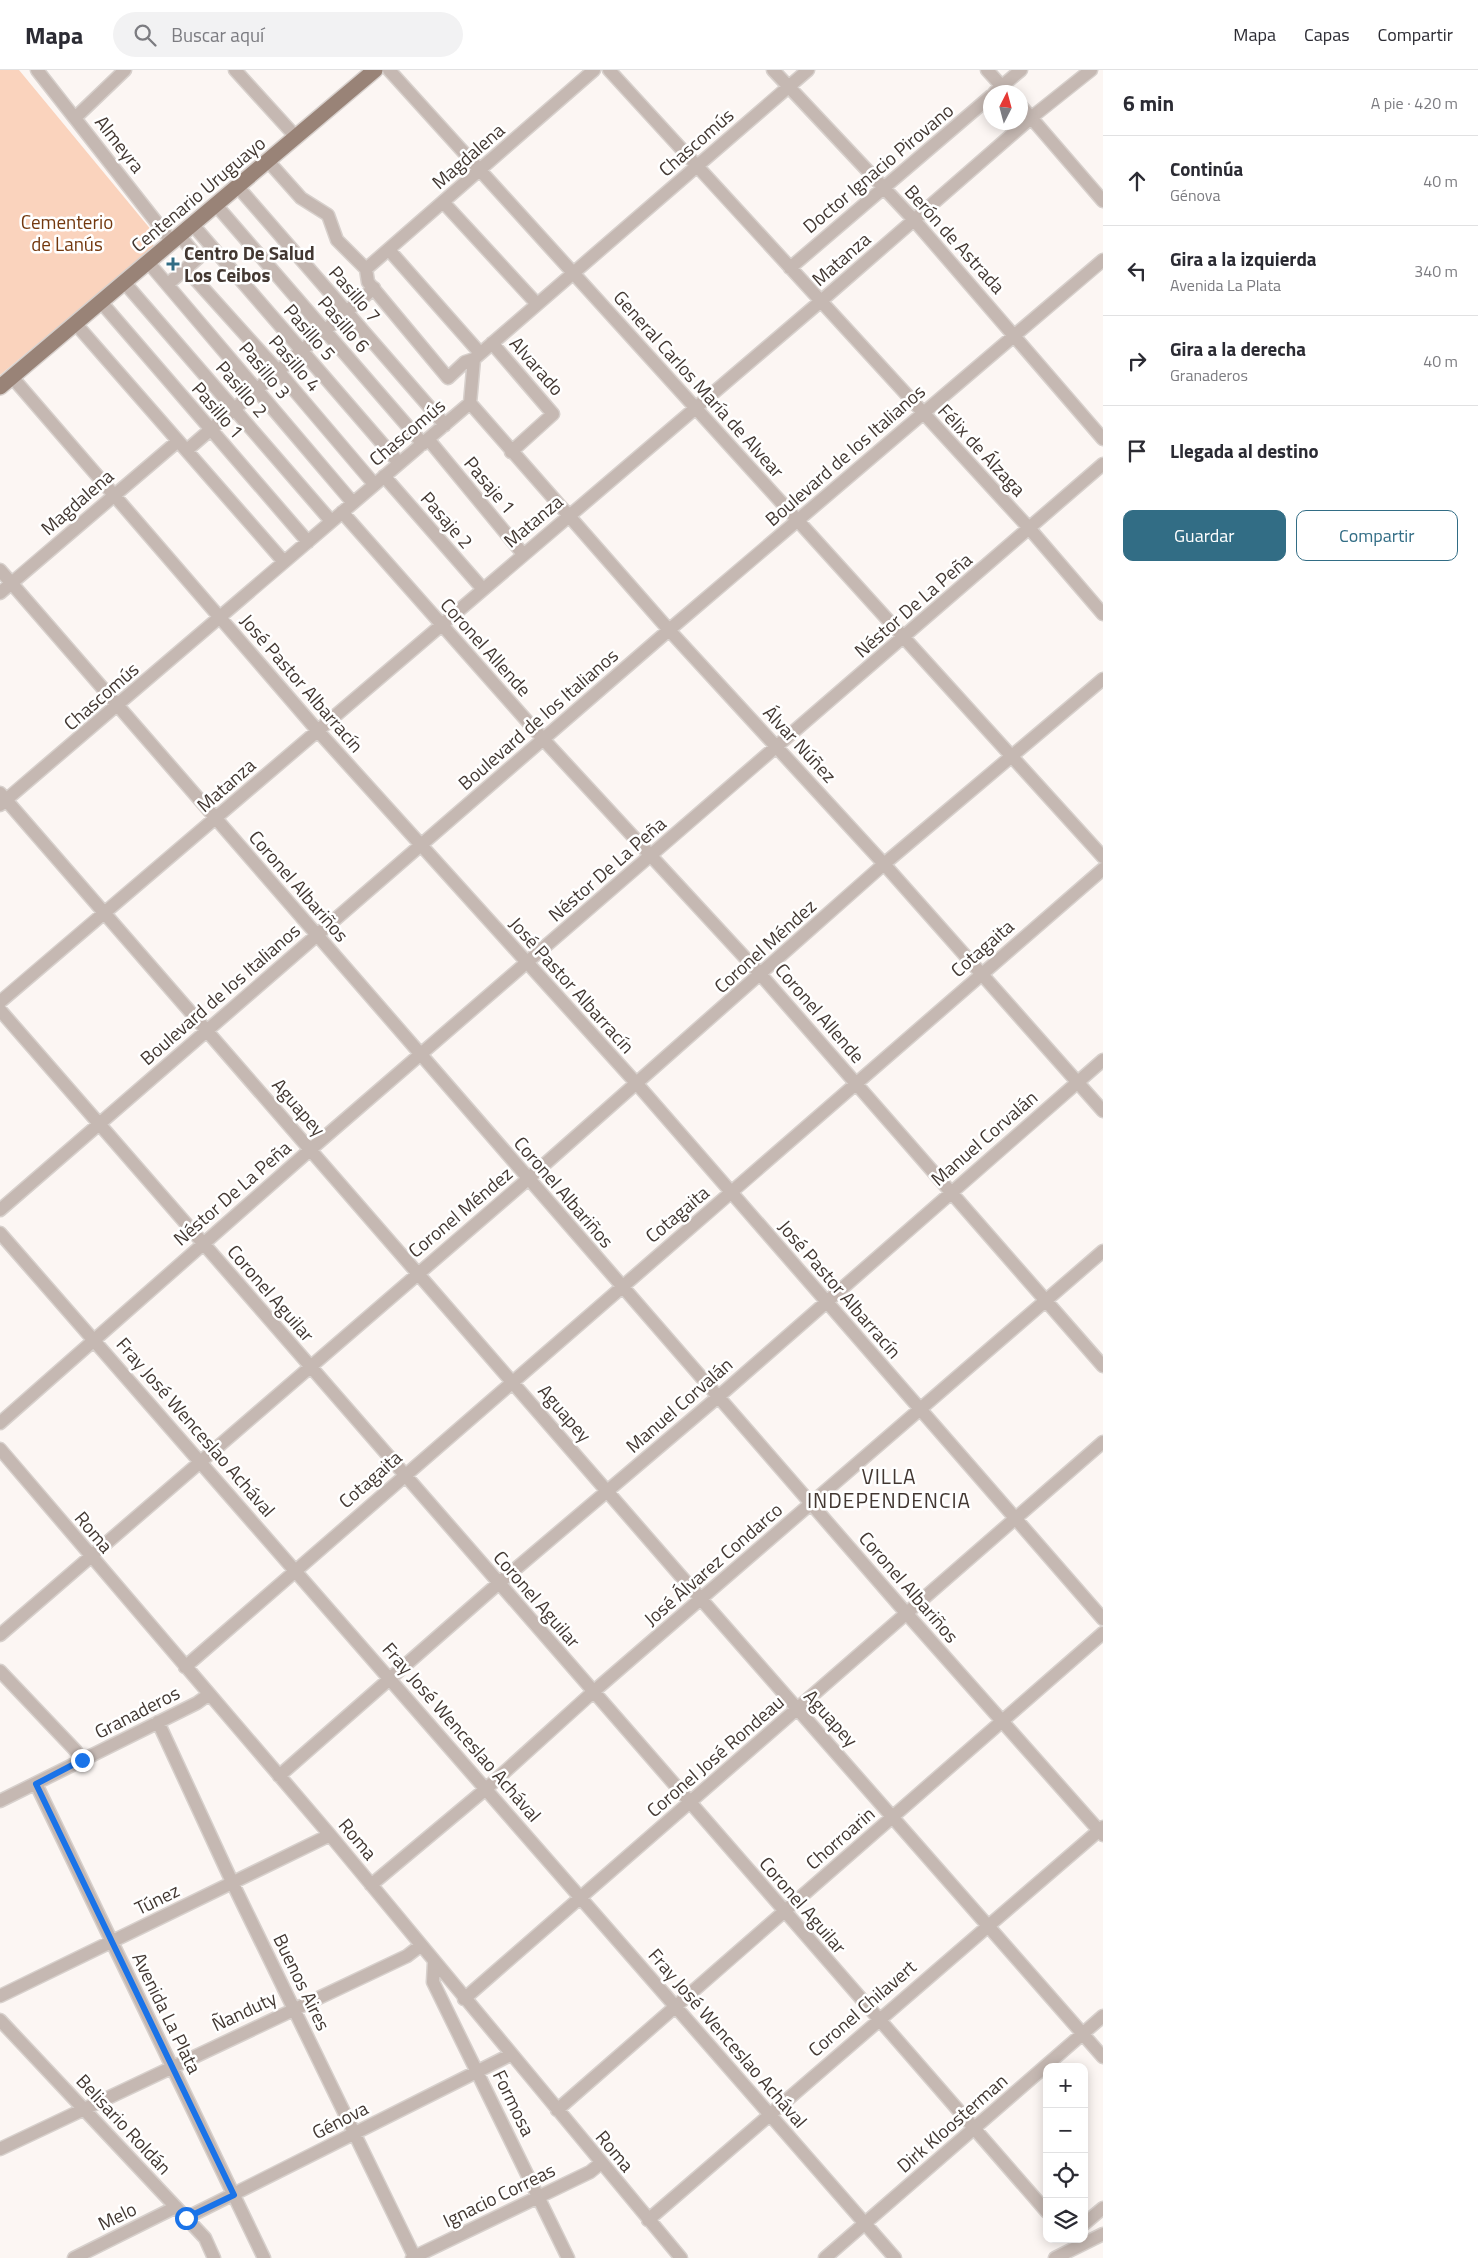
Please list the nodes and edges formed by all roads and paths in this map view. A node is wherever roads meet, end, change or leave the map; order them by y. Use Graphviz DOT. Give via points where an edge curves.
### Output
graph roads {
  1 [pos="37,70"];
  2 [pos="125,70"];
  3 [pos="235,70"];
  4 [pos="389,70"];
  5 [pos="594,70"];
  6 [pos="608,70"];
  7 [pos="773,70"];
  8 [pos="808,70"];
  9 [pos="987,70"];
  10 [pos="1021,70"];
  11 [pos="1091,70"];
  12 [pos="372,71"];
  13 [pos="998,85"];
  14 [pos="1007,85"];
  15 [pos="788,87"];
  16 [pos="983,102"];
  17 [pos="1028,114"];
  18 [pos="76,117"];
  19 [pos="1032,118"];
  20 [pos="296,137"];
  21 [pos="268,161"];
  22 [pos="696,167"];
  23 [pos="480,169"];
  24 [pos="238,187"];
  25 [pos="884,188"];
  26 [pos="1103,201"];
  27 [pos="443,202"];
  28 [pos="216,205"];
  29 [pos="914,220"];
  30 [pos="193,225"];
  31 [pos="176,239"];
  32 [pos="389,250"];
  33 [pos="1103,260"];
  34 [pos="148,262"];
  35 [pos="366,268"];
  36 [pos="790,268"];
  37 [pos="186,269"];
  38 [pos="573,272"];
  39 [pos="124,282"];
  40 [pos="168,284"];
  41 [pos="374,288"];
  42 [pos="821,301"];
  43 [pos="101,302"];
  44 [pos="537,304"];
  45 [pos="346,313"];
  46 [pos="76,323"];
  47 [pos="325,331"];
  48 [pos="1014,334"];
  49 [pos="492,343"];
  50 [pos="302,351"];
  51 [pos="477,356"];
  52 [pos="278,371"];
  53 [pos="12,377"];
  54 [pos="0,387"];
  55 [pos="257,390"];
  56 [pos="470,403"];
  57 [pos="694,408"];
  58 [pos="234,409"];
  59 [pos="923,414"];
  60 [pos="445,425"];
  61 [pos="210,430"];
  62 [pos="1103,439"];
  63 [pos="425,442"];
  64 [pos="183,446"];
  65 [pos="511,452"];
  66 [pos="399,463"];
  67 [pos="1103,464"];
  68 [pos="379,480"];
  69 [pos="114,495"];
  70 [pos="353,503"];
  71 [pos="342,512"];
  72 [pos="568,515"];
  73 [pos="332,521"];
  74 [pos="798,522"];
  75 [pos="1029,528"];
  76 [pos="308,542"];
  77 [pos="523,554"];
  78 [pos="284,562"];
  79 [pos="0,570"];
  80 [pos="11,584"];
  81 [pos="482,588"];
  82 [pos="0,593"];
  83 [pos="1103,614"];
  84 [pos="220,617"];
  85 [pos="441,625"];
  86 [pos="669,630"];
  87 [pos="904,638"];
  88 [pos="1103,679"];
  89 [pos="118,706"];
  90 [pos="317,730"];
  91 [pos="543,739"];
  92 [pos="778,747"];
  93 [pos="1012,756"];
  94 [pos="2,799"];
  95 [pos="216,818"];
  96 [pos="421,846"];
  97 [pos="651,856"];
  98 [pos="1103,856"];
  99 [pos="884,864"];
  100 [pos="1103,869"];
  101 [pos="106,913"];
  102 [pos="317,935"];
  103 [pos="527,964"];
  104 [pos="981,973"];
  105 [pos="761,975"];
  106 [pos="0,1002"];
  107 [pos="0,1010"];
  108 [pos="208,1030"];
  109 [pos="421,1056"];
  110 [pos="1103,1060"];
  111 [pos="1077,1082"];
  112 [pos="857,1083"];
  113 [pos="637,1084"];
  114 [pos="1103,1111"];
  115 [pos="98,1124"];
  116 [pos="311,1149"];
  117 [pos="528,1179"];
  118 [pos="952,1191"];
  119 [pos="731,1192"];
  120 [pos="0,1210"];
  121 [pos="0,1232"];
  122 [pos="203,1244"];
  123 [pos="1103,1251"];
  124 [pos="418,1272"];
  125 [pos="622,1286"];
  126 [pos="1046,1300"];
  127 [pos="826,1301"];
  128 [pos="94,1338"];
  129 [pos="1103,1366"];
  130 [pos="311,1367"];
  131 [pos="513,1381"];
  132 [pos="718,1397"];
  133 [pos="920,1410"];
  134 [pos="0,1423"];
  135 [pos="1103,1442"];
  136 [pos="0,1449"];
  137 [pos="202,1463"];
  138 [pos="404,1474"];
  139 [pos="608,1491"];
  140 [pos="812,1503"];
  141 [pos="1016,1519"];
  142 [pos="91,1557"];
  143 [pos="296,1570"];
  144 [pos="499,1584"];
  145 [pos="702,1598"];
  146 [pos="907,1614"];
  147 [pos="1103,1619"];
  148 [pos="1103,1633"];
  149 [pos="0,1635"];
  150 [pos="185,1667"];
  151 [pos="0,1671"];
  152 [pos="390,1678"];
  153 [pos="593,1692"];
  154 [pos="208,1695"];
  155 [pos="798,1708"];
  156 [pos="1001,1721"];
  157 [pos="158,1722"];
  158 [pos="82,1760"];
  159 [pos="279,1776"];
  160 [pos="36,1784"];
  161 [pos="487,1788"];
  162 [pos="0,1801"];
  163 [pos="689,1803"];
  164 [pos="894,1816"];
  165 [pos="1102,1831"];
  166 [pos="330,1835"];
  167 [pos="233,1884"];
  168 [pos="371,1885"];
  169 [pos="581,1896"];
  170 [pos="784,1910"];
  171 [pos="987,1924"];
  172 [pos="111,1943"];
  173 [pos="420,1946"];
  174 [pos="434,1963"];
  175 [pos="0,1996"];
  176 [pos="464,1999"];
  177 [pos="675,2005"];
  178 [pos="294,2009"];
  179 [pos="1103,2016"];
  180 [pos="0,2020"];
  181 [pos="878,2020"];
  182 [pos="1082,2033"];
  183 [pos="510,2055"];
  184 [pos="1103,2057"];
  185 [pos="172,2066"];
  186 [pos="478,2072"];
  187 [pos="83,2108"];
  188 [pos="556,2110"];
  189 [pos="769,2114"];
  190 [pos="974,2128"];
  191 [pos="354,2134"];
  192 [pos="0,2149"];
  193 [pos="601,2164"];
  194 [pos="234,2195"];
  195 [pos="538,2196"];
  196 [pos="176,2207"];
  197 [pos="1043,2207"];
  198 [pos="1103,2208"];
  199 [pos="186,2218"];
  200 [pos="648,2220"];
  201 [pos="1088,2221"];
  202 [pos="864,2224"];
  203 [pos="1103,2234"];
  204 [pos="1088,2238"];
  205 [pos="1073,2243"];
  206 [pos="74,2258"];
  207 [pos="214,2258"];
  208 [pos="264,2258"];
  209 [pos="414,2258"];
  210 [pos="568,2258"];
  211 [pos="680,2258"];
  212 [pos="825,2258"];
  213 [pos="895,2258"];
  214 [pos="1055,2258"];
  1 -- 18 [label="street, Almeyra"];
  2 -- 18 [label="street"];
  3 -- 20 [label="street"];
  4 -- 23 [label="street, General Carlos María de Alvear"];
  5 -- 23 [label="street, Magdalena"];
  6 -- 22 [label="street, Félix de Álzaga"];
  7 -- 15 [label="street, Berón de Astrada"];
  8 -- 15 [label="street, Chascomús"];
  9 -- 13 [label="street"];
  10 -- 14 [label="street"];
  11 -- 19 [label="street, Matanza"];
  12 -- 20 [label="main road, Centenario Uruguayo"];
  15 -- 22 [label="street, Chascomús"];
  15 -- 25 [label="street, Berón de Astrada"];
  16 -- 25 [label="street, Doctor Ignacio Pirovano"];
  17 -- 19 [label="street"];
  18 -- 31 [label="street, Almeyra"];
  19 -- 26 [label="street"];
  19 -- 29 [label="street, Matanza"];
  20 -- 21 [label="main road, Centenario Uruguayo"];
  21 -- 24 [label="main road, Centenario Uruguayo"];
  21 -- 35 [label="street" via="301,198 328,215 337,240"];
  22 -- 36 [label="street, Félix de Álzaga"];
  22 -- 38 [label="street, Chascomús"];
  23 -- 27 [label="street, Magdalena"];
  23 -- 38 [label="street, General Carlos María de Alvear"];
  24 -- 28 [label="main road, Centenario Uruguayo"];
  24 -- 45 [label="street, Pasillo 7"];
  25 -- 29 [label="street, Berón de Astrada"];
  25 -- 36 [label="street, Doctor Ignacio Pirovano"];
  27 -- 32 [label="street, Magdalena"];
  27 -- 44 [label="street"];
  28 -- 30 [label="main road, Centenario Uruguayo"];
  28 -- 47 [label="street, Pasillo 6"];
  29 -- 42 [label="street, Matanza"];
  29 -- 48 [label="street, Berón de Astrada"];
  30 -- 31 [label="main road, Centenario Uruguayo"];
  30 -- 50 [label="street, Pasillo 5"];
  31 -- 34 [label="main road, Centenario Uruguayo"];
  31 -- 37 [label="street, Almeyra" via="198,258"];
  32 -- 35 [label="street, Magdalena"];
  32 -- 51 [label="street"];
  33 -- 48 [label="street, Boulevard de los Italianos"];
  34 -- 39 [label="main road, Centenario Uruguayo"];
  34 -- 40 [label="street, Pasillo 3"];
  35 -- 41 [label="street" via="368,282"];
  36 -- 42 [label="street, Félix de Álzaga"];
  37 -- 40 [label="street"];
  37 -- 52 [label="street, Pasillo 4"];
  38 -- 44 [label="street, Chascomús"];
  38 -- 57 [label="street, General Carlos María de Alvear"];
  39 -- 43 [label="main road, Centenario Uruguayo"];
  39 -- 58 [label="street, Pasillo 2"];
  40 -- 55 [label="street, Pasillo 3"];
  41 -- 45 [label="street, Magdalena"];
  41 -- 51 [label="street" via="448,378"];
  42 -- 57 [label="street, Matanza"];
  42 -- 59 [label="street, Félix de Álzaga"];
  43 -- 46 [label="main road, Centenario Uruguayo"];
  43 -- 61 [label="street, Pasillo 1"];
  44 -- 49 [label="street, Chascomús"];
  45 -- 47 [label="street, Magdalena"];
  45 -- 60 [label="street, Pasillo 7"];
  46 -- 53 [label="main road, Centenario Uruguayo"];
  46 -- 64 [label="street"];
  47 -- 50 [label="street, Magdalena"];
  47 -- 63 [label="street, Pasillo 6"];
  48 -- 59 [label="street, Boulevard de los Italianos"];
  48 -- 62 [label="street, Berón de Astrada"];
  49 -- 51 [label="street, Chascomús"];
  49 -- 65 [label="street, Alvarado" via="553,414"];
  50 -- 52 [label="street, Magdalena"];
  50 -- 66 [label="street, Pasillo 5"];
  51 -- 56 [label="street, Chascomús"];
  52 -- 55 [label="street, Magdalena"];
  52 -- 68 [label="street, Pasillo 4"];
  53 -- 54 [label="main road, Centenario Uruguayo"];
  53 -- 69 [label="street, José Pastor Albarracín"];
  55 -- 58 [label="street, Magdalena"];
  55 -- 70 [label="street, Pasillo 3"];
  56 -- 60 [label="street, Chascomús"];
  56 -- 65 [label="street, Álvar Núñez"];
  57 -- 72 [label="street, Matanza"];
  57 -- 74 [label="street, General Carlos María de Alvear"];
  58 -- 61 [label="street, Magdalena"];
  58 -- 73 [label="street, Pasillo 2"];
  59 -- 74 [label="street, Boulevard de los Italianos"];
  59 -- 75 [label="street, Félix de Álzaga"];
  60 -- 63 [label="street, Chascomús"];
  61 -- 64 [label="street, Magdalena"];
  61 -- 76 [label="street, Pasillo 1"];
  63 -- 66 [label="street, Chascomús"];
  63 -- 77 [label="street, Pasaje 1"];
  64 -- 69 [label="street, Magdalena"];
  64 -- 78 [label="street"];
  65 -- 72 [label="street, Álvar Núñez"];
  66 -- 68 [label="street, Chascomús"];
  67 -- 75 [label="street, Néstor De La Peña"];
  68 -- 70 [label="street, Chascomús"];
  68 -- 81 [label="street, Pasaje 2"];
  69 -- 80 [label="street, Magdalena"];
  69 -- 84 [label="street, José Pastor Albarracín"];
  70 -- 71 [label="street, Chascomús"];
  71 -- 73 [label="street, Chascomús"];
  71 -- 85 [label="street, Coronel Allende"];
  72 -- 77 [label="street, Matanza"];
  72 -- 86 [label="street, Álvar Núñez"];
  73 -- 76 [label="street, Chascomús"];
  74 -- 86 [label="street, Boulevard de los Italianos"];
  74 -- 87 [label="street, General Carlos María de Alvear"];
  75 -- 83 [label="street, Félix de Álzaga"];
  75 -- 87 [label="street, Néstor De La Peña"];
  76 -- 78 [label="street, Chascomús"];
  77 -- 81 [label="street, Matanza"];
  78 -- 84 [label="street, Chascomús"];
  79 -- 80 [label="street, Coronel Albariños"];
  80 -- 82 [label="street, Magdalena"];
  80 -- 89 [label="street, Coronel Albariños"];
  81 -- 85 [label="street, Matanza"];
  84 -- 89 [label="street, Chascomús"];
  84 -- 90 [label="street, José Pastor Albarracín"];
  85 -- 90 [label="street, Matanza"];
  85 -- 91 [label="street, Coronel Allende"];
  86 -- 91 [label="street, Boulevard de los Italianos"];
  86 -- 92 [label="street, Álvar Núñez"];
  87 -- 92 [label="street, Néstor De La Peña"];
  87 -- 93 [label="street, General Carlos María de Alvear"];
  88 -- 93 [label="street, Coronel Méndez"];
  89 -- 94 [label="street, Chascomús"];
  89 -- 95 [label="street, Coronel Albariños"];
  90 -- 95 [label="street, Matanza"];
  90 -- 96 [label="street, José Pastor Albarracín"];
  91 -- 96 [label="street, Boulevard de los Italianos"];
  91 -- 97 [label="street, Coronel Allende"];
  92 -- 97 [label="street, Néstor De La Peña"];
  92 -- 99 [label="street, Álvar Núñez"];
  93 -- 98 [label="street, General Carlos María de Alvear"];
  93 -- 99 [label="street, Coronel Méndez"];
  94 -- 101 [label="street, Aguapey"];
  95 -- 101 [label="street, Matanza"];
  95 -- 102 [label="street, Coronel Albariños"];
  96 -- 102 [label="street, Boulevard de los Italianos"];
  96 -- 103 [label="street, José Pastor Albarracín"];
  97 -- 103 [label="street, Néstor De La Peña"];
  97 -- 105 [label="street, Coronel Allende"];
  99 -- 104 [label="street, Álvar Núñez"];
  99 -- 105 [label="street, Coronel Méndez"];
  100 -- 104 [label="street, Cotagaita"];
  101 -- 106 [label="street, Matanza"];
  101 -- 108 [label="street, Aguapey"];
  102 -- 108 [label="street, Boulevard de los Italianos"];
  102 -- 109 [label="street, Coronel Albariños"];
  103 -- 109 [label="street, Néstor De La Peña"];
  103 -- 113 [label="street, José Pastor Albarracín"];
  104 -- 111 [label="street, Álvar Núñez"];
  104 -- 112 [label="street, Cotagaita"];
  105 -- 112 [label="street, Coronel Allende"];
  105 -- 113 [label="street, Coronel Méndez"];
  107 -- 115 [label="street, Coronel Aguilar"];
  108 -- 115 [label="street, Boulevard de los Italianos"];
  108 -- 116 [label="street, Aguapey"];
  109 -- 116 [label="street, Néstor De La Peña"];
  109 -- 117 [label="street, Coronel Albariños"];
  110 -- 111 [label="street, Manuel Corvalán"];
  111 -- 114 [label="street, Álvar Núñez"];
  111 -- 118 [label="street, Manuel Corvalán"];
  112 -- 118 [label="street, Coronel Allende"];
  112 -- 119 [label="street, Cotagaita"];
  113 -- 117 [label="street, Coronel Méndez"];
  113 -- 119 [label="street, José Pastor Albarracín"];
  115 -- 120 [label="street, Boulevard de los Italianos"];
  115 -- 122 [label="street, Coronel Aguilar"];
  116 -- 122 [label="street, Néstor De La Peña"];
  116 -- 124 [label="street, Aguapey"];
  117 -- 124 [label="street, Coronel Méndez"];
  117 -- 125 [label="street, Coronel Albariños"];
  118 -- 126 [label="street, Coronel Allende"];
  118 -- 127 [label="street, Manuel Corvalán"];
  119 -- 125 [label="street, Cotagaita"];
  119 -- 127 [label="street, José Pastor Albarracín"];
  121 -- 128 [label="street, Fray José Wenceslao Achával"];
  122 -- 128 [label="street, Néstor De La Peña"];
  122 -- 130 [label="street, Coronel Aguilar"];
  123 -- 126 [label="street, José Álvarez Condarco"];
  124 -- 130 [label="street, Coronel Méndez"];
  124 -- 131 [label="street, Aguapey"];
  125 -- 131 [label="street, Cotagaita"];
  125 -- 132 [label="street, Coronel Albariños"];
  126 -- 129 [label="street, Coronel Allende"];
  126 -- 133 [label="street, José Álvarez Condarco"];
  127 -- 132 [label="street, Manuel Corvalán"];
  127 -- 133 [label="street, José Pastor Albarracín"];
  128 -- 134 [label="street, Néstor De La Peña"];
  128 -- 137 [label="street, Fray José Wenceslao Achával"];
  130 -- 137 [label="street, Coronel Méndez"];
  130 -- 138 [label="street, Coronel Aguilar"];
  131 -- 138 [label="street, Cotagaita"];
  131 -- 139 [label="street, Aguapey"];
  132 -- 139 [label="street, Manuel Corvalán"];
  132 -- 140 [label="street, Coronel Albariños"];
  133 -- 140 [label="street, José Álvarez Condarco"];
  133 -- 141 [label="street, José Pastor Albarracín"];
  135 -- 141 [label="street, Coronel José Rondeau"];
  136 -- 142 [label="street, Roma"];
  137 -- 142 [label="street, Coronel Méndez"];
  137 -- 143 [label="street, Fray José Wenceslao Achával"];
  138 -- 143 [label="street, Cotagaita"];
  138 -- 144 [label="street, Coronel Aguilar"];
  139 -- 144 [label="street, Manuel Corvalán"];
  139 -- 145 [label="street, Aguapey"];
  140 -- 145 [label="street, José Álvarez Condarco"];
  140 -- 146 [label="street, Coronel Albariños"];
  141 -- 146 [label="street, Coronel José Rondeau"];
  141 -- 147 [label="street, José Pastor Albarracín"];
  142 -- 149 [label="street, Coronel Méndez"];
  142 -- 150 [label="street, Roma"];
  143 -- 150 [label="street, Cotagaita"];
  143 -- 152 [label="street, Fray José Wenceslao Achával"];
  144 -- 152 [label="street, Manuel Corvalán"];
  144 -- 153 [label="street, Coronel Aguilar"];
  145 -- 153 [label="street, José Álvarez Condarco"];
  145 -- 155 [label="street, Aguapey"];
  146 -- 155 [label="street, Coronel José Rondeau"];
  146 -- 156 [label="street, Coronel Albariños"];
  148 -- 156 [label="street, Chorroarin"];
  150 -- 154 [label="street, Roma"];
  151 -- 158 [label="street"];
  152 -- 159 [label="street, Manuel Corvalán"];
  152 -- 161 [label="street, Fray José Wenceslao Achával"];
  153 -- 161 [label="street, José Álvarez Condarco"];
  153 -- 163 [label="street, Coronel Aguilar"];
  154 -- 157 [label="street, Granaderos"];
  154 -- 159 [label="street, Roma"];
  155 -- 163 [label="street, Coronel José Rondeau"];
  155 -- 164 [label="street, Aguapey"];
  156 -- 164 [label="street, Chorroarin"];
  156 -- 165 [label="street, Coronel Albariños"];
  157 -- 158 [label="street, Granaderos"];
  157 -- 167 [label="street, Buenos Aires"];
  158 -- 160 [label="street, Granaderos"];
  159 -- 166 [label="street, Roma"];
  160 -- 162 [label="street, Granaderos"];
  160 -- 172 [label="street, Avenida La Plata"];
  161 -- 168 [label="street, José Álvarez Condarco"];
  161 -- 169 [label="street, Fray José Wenceslao Achával"];
  163 -- 169 [label="street, Coronel José Rondeau"];
  163 -- 170 [label="street, Coronel Aguilar"];
  164 -- 170 [label="street, Chorroarin"];
  164 -- 171 [label="street, Aguapey"];
  165 -- 171 [label="street, Coronel Chilavert"];
  166 -- 167 [label="street, Túnez"];
  166 -- 168 [label="street, Roma"];
  167 -- 172 [label="street, Túnez"];
  167 -- 178 [label="street, Buenos Aires"];
  168 -- 173 [label="street, Roma"];
  169 -- 176 [label="street, Coronel José Rondeau"];
  169 -- 177 [label="street, Fray José Wenceslao Achával"];
  170 -- 177 [label="street, Chorroarin"];
  170 -- 181 [label="street, Coronel Aguilar"];
  171 -- 181 [label="street, Coronel Chilavert"];
  171 -- 182 [label="street, Aguapey"];
  172 -- 175 [label="street, Túnez"];
  172 -- 185 [label="street, Avenida La Plata"];
  173 -- 174 [label="street, Roma"];
  173 -- 178 [label="street, Ñanduty" via="407,1956"];
  174 -- 176 [label="street, Roma"];
  174 -- 186 [label="street, Formosa" via="433,1982"];
  176 -- 183 [label="street, Roma"];
  177 -- 188 [label="street, Chorroarin"];
  177 -- 189 [label="street, Fray José Wenceslao Achával"];
  178 -- 185 [label="street, Ñanduty"];
  178 -- 191 [label="street, Buenos Aires"];
  179 -- 182 [label="street, Dirk Kloosterman"];
  180 -- 187 [label="street, Belisario Roldán"];
  181 -- 189 [label="street, Coronel Chilavert"];
  181 -- 190 [label="street, Coronel Aguilar"];
  182 -- 184 [label="street, Aguapey"];
  182 -- 190 [label="street, Dirk Kloosterman"];
  183 -- 186 [label="street, Génova"];
  183 -- 188 [label="street, Roma"];
  185 -- 187 [label="street, Ñanduty"];
  185 -- 194 [label="street, Avenida La Plata"];
  186 -- 191 [label="street, Génova"];
  186 -- 195 [label="street, Formosa"];
  187 -- 192 [label="street, Ñanduty"];
  187 -- 196 [label="street, Belisario Roldán"];
  188 -- 193 [label="street, Roma"];
  189 -- 200 [label="street, Coronel Chilavert"];
  189 -- 202 [label="street, Fray José Wenceslao Achával"];
  190 -- 197 [label="street, Coronel Aguilar"];
  190 -- 202 [label="street, Dirk Kloosterman"];
  191 -- 194 [label="street, Génova"];
  191 -- 209 [label="street, Buenos Aires"];
  193 -- 195 [label="street, Ignacio Correas"];
  193 -- 200 [label="street, Roma"];
  194 -- 199 [label="street, Génova"];
  194 -- 208 [label="street, Avenida La Plata"];
  195 -- 209 [label="street, Ignacio Correas"];
  195 -- 210 [label="street, Formosa"];
  196 -- 199 [label="street, Belisario Roldán"];
  196 -- 206 [label="street, Melo"];
  198 -- 201 [label="street"];
  199 -- 207 [label="street, Belisario Roldán" via="209,2244"];
  200 -- 211 [label="street, Roma"];
  202 -- 212 [label="street, Dirk Kloosterman"];
  202 -- 213 [label="street, Fray José Wenceslao Achával"];
  203 -- 204 [label="street"];
  205 -- 214 [label="street"];
}
